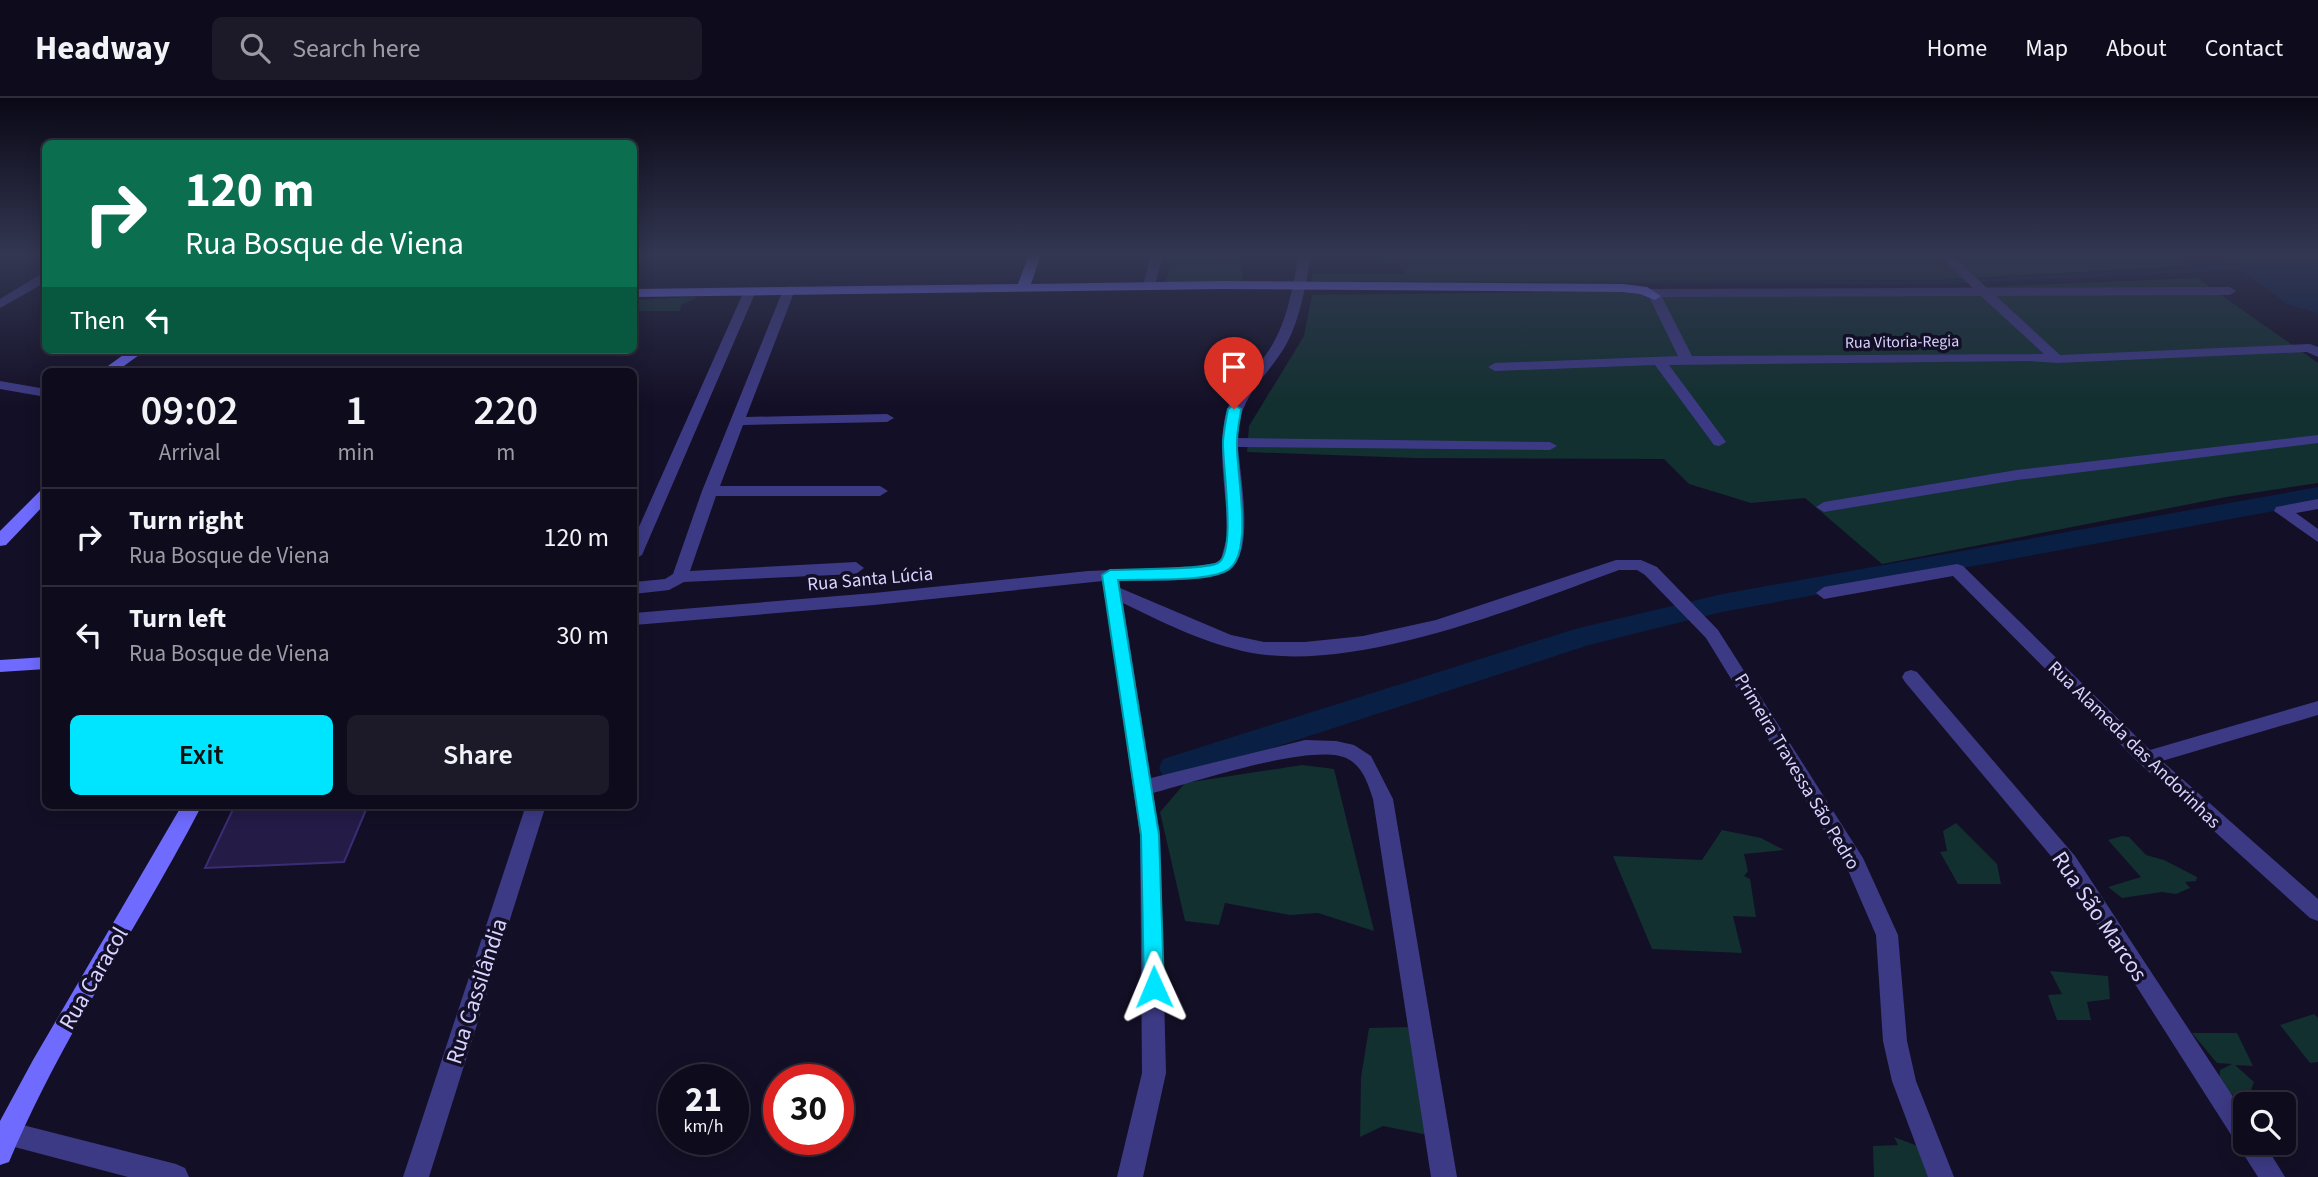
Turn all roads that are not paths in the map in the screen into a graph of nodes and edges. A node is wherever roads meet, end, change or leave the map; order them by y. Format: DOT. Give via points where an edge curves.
graph roads {
  1 [pos="744,304"];
  2 [pos="784,304"];
  3 [pos="1293,304"];
  4 [pos="1658,304"];
  5 [pos="1995,304"];
  6 [pos="2314,350"];
  7 [pos="133,354"];
  8 [pos="2057,359"];
  9 [pos="1687,360"];
  10 [pos="1658,361"];
  11 [pos="1495,367"];
  12 [pos="112,368"];
  13 [pos="0,385"];
  14 [pos="42,392"];
  15 [pos="887,418"];
  16 [pos="739,421"];
  17 [pos="2318,439"];
  18 [pos="1230,442"];
  19 [pos="1719,442"];
  20 [pos="1549,446"];
  21 [pos="710,491"];
  22 [pos="880,491"];
  23 [pos="42,497"];
  24 [pos="2318,504"];
  25 [pos="1824,507"];
  26 [pos="2318,537"];
  27 [pos="0,541"];
  28 [pos="637,548"];
  29 [pos="856,568"];
  30 [pos="680,577"];
  31 [pos="1111,583"];
  32 [pos="637,588"];
  33 [pos="1824,593"];
  34 [pos="637,619"];
  35 [pos="42,663"];
  36 [pos="0,666"];
  37 [pos="1911,677"];
  38 [pos="2318,708"];
  39 [pos="2146,758"];
  40 [pos="1144,788"];
  41 [pos="190,809"];
  42 [pos="535,809"];
  43 [pos="2318,912"];
  44 [pos="2233,1117"];
  45 [pos="3,1143"];
  46 [pos="2257,1155"];
  47 [pos="176,1177"];
  48 [pos="416,1177"];
  49 [pos="1130,1177"];
  50 [pos="1444,1177"];
  51 [pos="1941,1177"];
  52 [pos="2272,1177"];
  1 -- 28 [label="street"];
  2 -- 16 [label="street"];
  3 -- 18 [label="street" via="1277,349 1243,389 1234,409"];
  4 -- 9 [label="street"];
  5 -- 8 [label="street"];
  6 -- 8 [label="street, Rua Vitoria-Regia"];
  7 -- 12 [label="main road"];
  8 -- 9 [label="street, Rua Vitoria-Regia"];
  9 -- 10 [label="street, Rua Vitoria-Regia"];
  10 -- 11 [label="street, Rua Vitoria-Regia"];
  10 -- 19 [label="street"];
  13 -- 14 [label="street"];
  15 -- 16 [label="street"];
  16 -- 21 [label="street"];
  17 -- 25 [label="street" via="2017,475"];
  18 -- 20 [label="street"];
  18 -- 31 [label="street, Rua Santa Lúcia" via="1236,541 1230,560 1222,568"];
  21 -- 22 [label="street"];
  21 -- 30 [label="street"];
  23 -- 27 [label="main road"];
  24 -- 26 [label="street" via="2282,511"];
  29 -- 30 [label="street"];
  30 -- 32 [label="street" via="668,584"];
  31 -- 34 [label="street, Rua Santa Lúcia"];
  31 -- 40 [label="street"];
  31 -- 51 [label="street, Primeira Travessa São Pedro" via="1222,638 1247,646 1300,649 1424,631 1626,563 1651,571 1692,611 1728,657 1856,864 1887,935 1895,1041 1904,1081"];
  33 -- 39 [label="street, Rua Alameda das Andorinhas" via="1957,570"];
  35 -- 36 [label="main road"];
  37 -- 44 [label="street, Rua São Marcos" via="2068,862"];
  38 -- 39 [label="street"];
  39 -- 43 [label="street, Rua Alameda das Andorinhas"];
  40 -- 49 [label="street" via="1150,835 1154,1073"];
  40 -- 50 [label="street" via="1305,747 1353,751 1373,769 1384,799"];
  41 -- 45 [label="main road, Rua Caracol"];
  42 -- 48 [label="street, Rua Cassilândia"];
  45 -- 47 [label="street"];
  46 -- 52 [label="street"];
}
